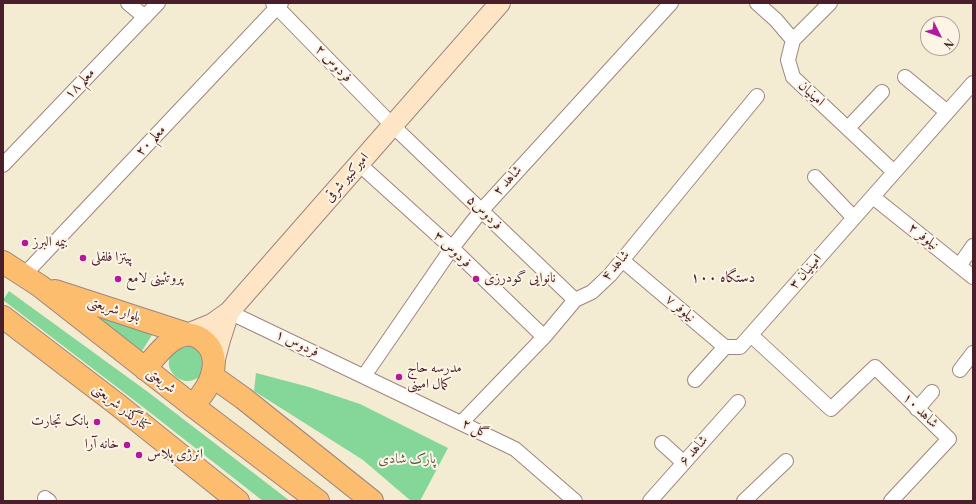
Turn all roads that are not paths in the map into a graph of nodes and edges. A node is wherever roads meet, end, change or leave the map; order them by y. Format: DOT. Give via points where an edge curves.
graph roads {
  1 [pos="128,3"];
  2 [pos="158,3"];
  3 [pos="500,3"];
  4 [pos="671,3"];
  5 [pos="757,3"];
  6 [pos="830,3"];
  7 [pos="277,4"];
  8 [pos="145,17"];
  9 [pos="793,40"];
  10 [pos="905,77"];
  11 [pos="973,83"];
  12 [pos="882,92"];
  13 [pos="757,96"];
  14 [pos="947,112"];
  15 [pos="393,126"];
  16 [pos="848,128"];
  17 [pos="359,164"];
  18 [pos="3,165"];
  19 [pos="894,172"];
  20 [pos="814,178"];
  21 [pos="873,197"];
  22 [pos="480,211"];
  23 [pos="854,218"];
  24 [pos="973,246"];
  25 [pos="452,248"];
  26 [pos="622,260"];
  27 [pos="3,262"];
  28 [pos="959,266"];
  29 [pos="973,277"];
  30 [pos="32,281"];
  31 [pos="575,300"];
  32 [pos="229,312"];
  33 [pos="3,317"];
  34 [pos="187,334"];
  35 [pos="751,335"];
  36 [pos="544,337"];
  37 [pos="725,347"];
  38 [pos="973,353"];
  39 [pos="145,369"];
  40 [pos="213,370"];
  41 [pos="960,370"];
  42 [pos="364,376"];
  43 [pos="695,380"];
  44 [pos="932,392"];
  45 [pos="738,402"];
  46 [pos="193,406"];
  47 [pos="917,409"];
  48 [pos="462,422"];
  49 [pos="662,443"];
  50 [pos="786,461"];
  51 [pos="684,463"];
  52 [pos="238,501"];
  53 [pos="318,501"];
  54 [pos="372,501"];
  55 [pos="575,501"];
  56 [pos="650,501"];
  57 [pos="744,501"];
  58 [pos="892,501"];
  1 -- 8 [label="street"];
  2 -- 8 [label="street, معلم ۱۸"];
  3 -- 15 [label="main road, امیرکبیر شرقی"];
  4 -- 22 [label="street, شاهد ۲"];
  5 -- 9 [label="street"];
  6 -- 9 [label="street"];
  7 -- 15 [label="street, فردوس ۲"];
  7 -- 30 [label="street, معلم ۲۰"];
  8 -- 18 [label="street, معلم ۱۸"];
  9 -- 16 [label="street, امینیان" via="788,60 794,77"];
  10 -- 14 [label="street"];
  11 -- 14 [label="street, امینیان ۳"];
  12 -- 16 [label="street"];
  13 -- 26 [label="street, شاهد ۴"];
  14 -- 19 [label="street, امینیان ۳"];
  15 -- 17 [label="main road, امیرکبیر شرقی"];
  15 -- 22 [label="street, فردوس۵"];
  16 -- 19 [label="street, امینیان"];
  17 -- 25 [label="street, فردوس ۳"];
  17 -- 32 [label="main road, امیرکبیر شرقی"];
  19 -- 21 [label="street, امینیان ۳"];
  20 -- 23 [label="street"];
  21 -- 23 [label="street, امینیان ۳"];
  21 -- 28 [label="street, نیلوفر ۲"];
  22 -- 25 [label="street, شاهد ۲"];
  22 -- 31 [label="street, فردوس۵"];
  23 -- 35 [label="street, امینیان ۳"];
  24 -- 28 [label="street"];
  25 -- 36 [label="street, فردوس ۳"];
  25 -- 42 [label="street, شاهد ۲"];
  26 -- 31 [label="street, شاهد ۴" via="592,292"];
  26 -- 37 [label="street, نیلوفر ۷"];
  27 -- 30 [label="main road, شریعتی"];
  28 -- 29 [label="street, نیلوفر ۲"];
  30 -- 34 [label="main road, بلوار شریعتی"];
  30 -- 39 [label="main road, شریعتی"];
  31 -- 36 [label="street, شاهد ۴"];
  32 -- 34 [label="main road" via="212,324"];
  32 -- 40 [label="main road, امیرکبیر شرقی"];
  32 -- 42 [label="street, فردوس ۱"];
  33 -- 52 [label="main road, کنارگذر شریعتی"];
  34 -- 39 [label="main road" via="163,347"];
  34 -- 40 [label="main road, بلوار شریعتی" via="200,338 209,346"];
  35 -- 37 [label="street, امینیان ۳" via="740,347"];
  35 -- 47 [label="street, شاهد ۱۰" via="831,409 876,367"];
  36 -- 48 [label="street, شاهد ۴"];
  37 -- 43 [label="street"];
  38 -- 41 [label="street"];
  39 -- 46 [label="main road, شریعتی"];
  40 -- 46 [label="main road" via="204,391"];
  40 -- 54 [label="main road" via="243,398"];
  42 -- 48 [label="street, گل ۲"];
  44 -- 47 [label="street"];
  45 -- 51 [label="street, شاهد ۶"];
  46 -- 53 [label="main road, شریعتی"];
  47 -- 58 [label="street, شاهد ۱۰" via="949,439"];
  48 -- 55 [label="street, گل ۲" via="516,449"];
  49 -- 51 [label="street"];
  50 -- 57 [label="street"];
  51 -- 56 [label="street, شاهد ۶"];
}
